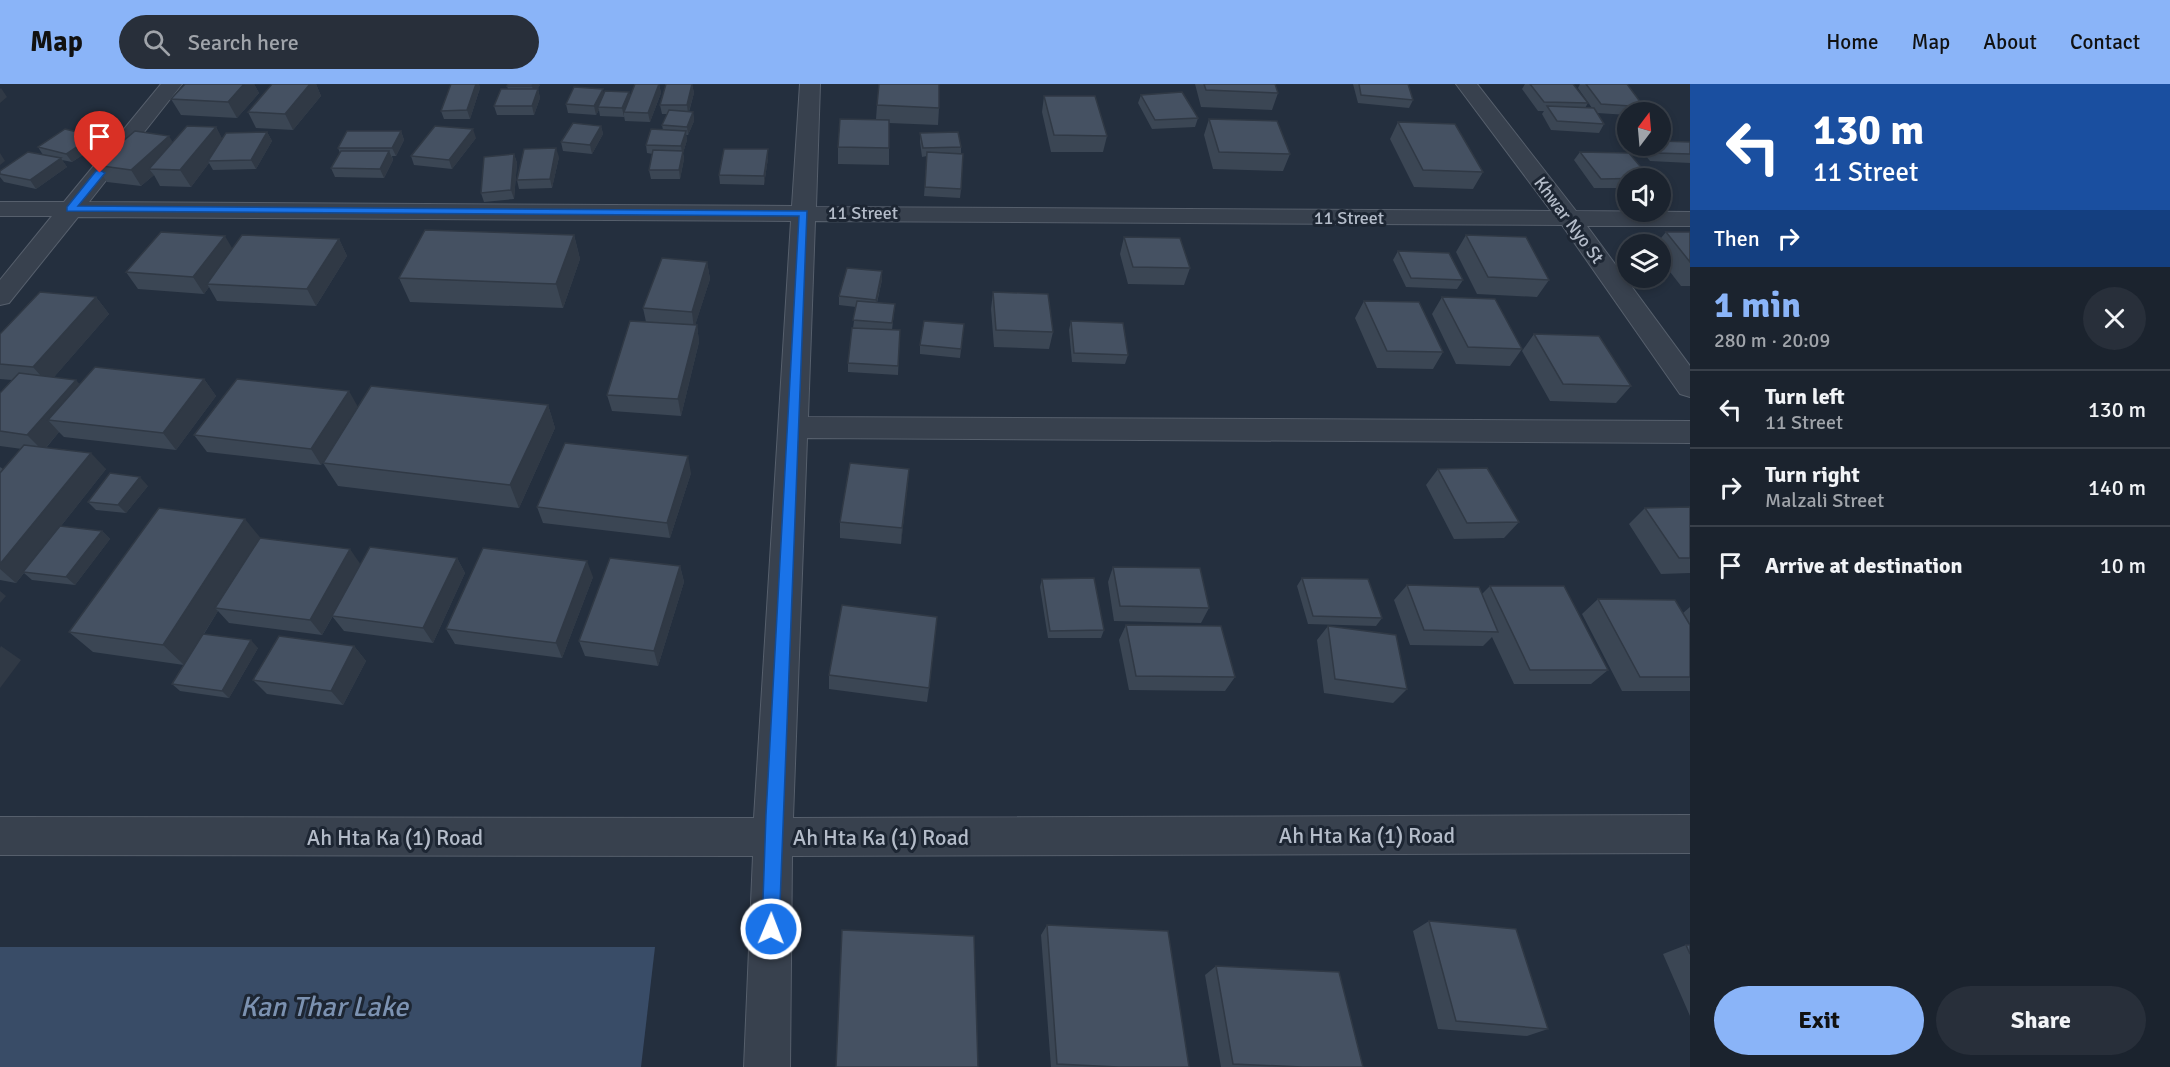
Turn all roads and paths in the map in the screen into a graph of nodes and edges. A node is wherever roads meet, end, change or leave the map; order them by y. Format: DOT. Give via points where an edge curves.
graph roads {
  1 [pos="172,84"];
  2 [pos="810,84"];
  3 [pos="1466,84"];
  4 [pos="0,209"];
  5 [pos="71,209"];
  6 [pos="804,213"];
  7 [pos="1570,219"];
  8 [pos="1690,219"];
  9 [pos="0,297"];
  10 [pos="1690,387"];
  11 [pos="793,428"];
  12 [pos="1690,432"];
  13 [pos="1690,834"];
  14 [pos="0,836"];
  15 [pos="773,837"];
  16 [pos="767,1067"];
  1 -- 5 [label="street"];
  2 -- 6 [label="street"];
  3 -- 7 [label="street, Khwar Nyo St"];
  4 -- 5 [label="street, 11 Street"];
  5 -- 6 [label="street, 11 Street"];
  5 -- 9 [label="street"];
  6 -- 7 [label="street, 11 Street"];
  6 -- 11 [label="street"];
  7 -- 8 [label="street, 11 Street"];
  7 -- 10 [label="street, Khwar Nyo St"];
  11 -- 12 [label="street"];
  11 -- 15 [label="street"];
  13 -- 15 [label="street, Ah Hta Ka (1) Road"];
  14 -- 15 [label="street, Ah Hta Ka (1) Road"];
  15 -- 16 [label="street"];
}
